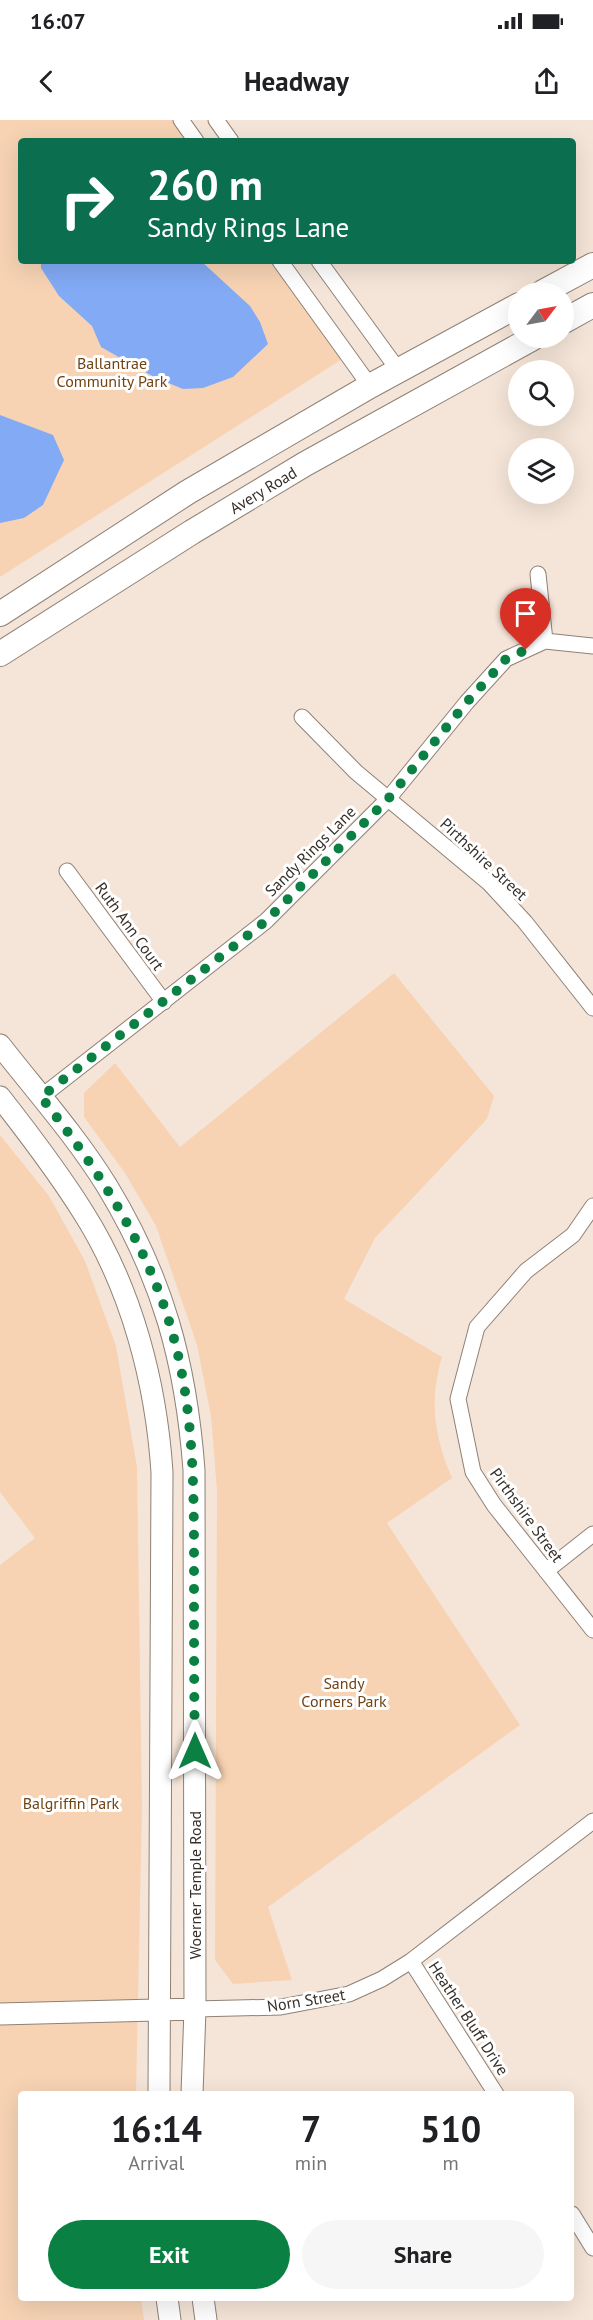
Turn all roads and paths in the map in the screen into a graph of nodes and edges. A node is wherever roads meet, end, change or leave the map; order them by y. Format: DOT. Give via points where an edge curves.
graph roads {
  1 [pos="181,120"];
  2 [pos="216,120"];
  3 [pos="194,138"];
  4 [pos="229,138"];
  5 [pos="282,264"];
  6 [pos="321,264"];
  7 [pos="593,265"];
  8 [pos="562,282"];
  9 [pos="593,305"];
  10 [pos="508,311"];
  11 [pos="574,315"];
  12 [pos="515,348"];
  13 [pos="399,371"];
  14 [pos="370,386"];
  15 [pos="538,574"];
  16 [pos="0,614"];
  17 [pos="545,641"];
  18 [pos="593,646"];
  19 [pos="0,654"];
  20 [pos="302,717"];
  21 [pos="388,799"];
  22 [pos="67,871"];
  23 [pos="164,1002"];
  24 [pos="593,1008"];
  25 [pos="0,1045"];
  26 [pos="0,1097"];
  27 [pos="41,1097"];
  28 [pos="593,1206"];
  29 [pos="593,1534"];
  30 [pos="546,1570"];
  31 [pos="593,1630"];
  32 [pos="593,1821"];
  33 [pos="411,1960"];
  34 [pos="195,2010"];
  35 [pos="160,2011"];
  36 [pos="0,2014"];
  37 [pos="159,2091"];
  38 [pos="192,2091"];
  39 [pos="494,2091"];
  40 [pos="574,2217"];
  41 [pos="593,2248"];
  42 [pos="167,2301"];
  43 [pos="203,2301"];
  44 [pos="170,2320"];
  45 [pos="206,2320"];
  1 -- 3 [label="street"];
  2 -- 4 [label="street"];
  5 -- 14 [label="street"];
  6 -- 13 [label="street"];
  7 -- 8 [label="main road"];
  9 -- 11 [label="main road"];
  10 -- 13 [label="main road"];
  12 -- 19 [label="main road, Avery Road" via="305,464"];
  13 -- 14 [label="main road"];
  14 -- 16 [label="main road" via="188,492"];
  15 -- 17 [label="street"];
  17 -- 18 [label="street"];
  17 -- 21 [label="street, Sandy Rings Lane" via="506,659"];
  20 -- 21 [label="street, Pirthshire Street"];
  21 -- 23 [label="street, Sandy Rings Lane" via="266,921"];
  21 -- 24 [label="street, Pirthshire Street" via="489,883"];
  22 -- 23 [label="street, Ruth Ann Court"];
  23 -- 27 [label="street, Sandy Rings Lane"];
  25 -- 27 [label="main road, Woerner Temple Road"];
  26 -- 35 [label="main road, Woerner Temple Road" via="85,1214 108,1257 129,1307 152,1390 162,1472"];
  27 -- 34 [label="main road, Woerner Temple Road" via="106,1186 137,1241 175,1341 190,1418 194,1470"];
  28 -- 30 [label="street, Pirthshire Street" via="573,1235 526,1271 477,1327 458,1399 473,1472"];
  29 -- 30 [label="street"];
  30 -- 31 [label="street, Pirthshire Street"];
  32 -- 33 [label="street, Norn Street"];
  33 -- 34 [label="street, Norn Street" via="350,1994 281,2007"];
  33 -- 39 [label="street, Heather Bluff Drive"];
  34 -- 35 [label="main road, Norn Street"];
  34 -- 38 [label="main road, Woerner Temple Road"];
  35 -- 36 [label="main road, Norn Street"];
  35 -- 37 [label="main road, Woerner Temple Road"];
  40 -- 41 [label="street"];
  42 -- 44 [label="main road"];
  43 -- 45 [label="main road"];
}
